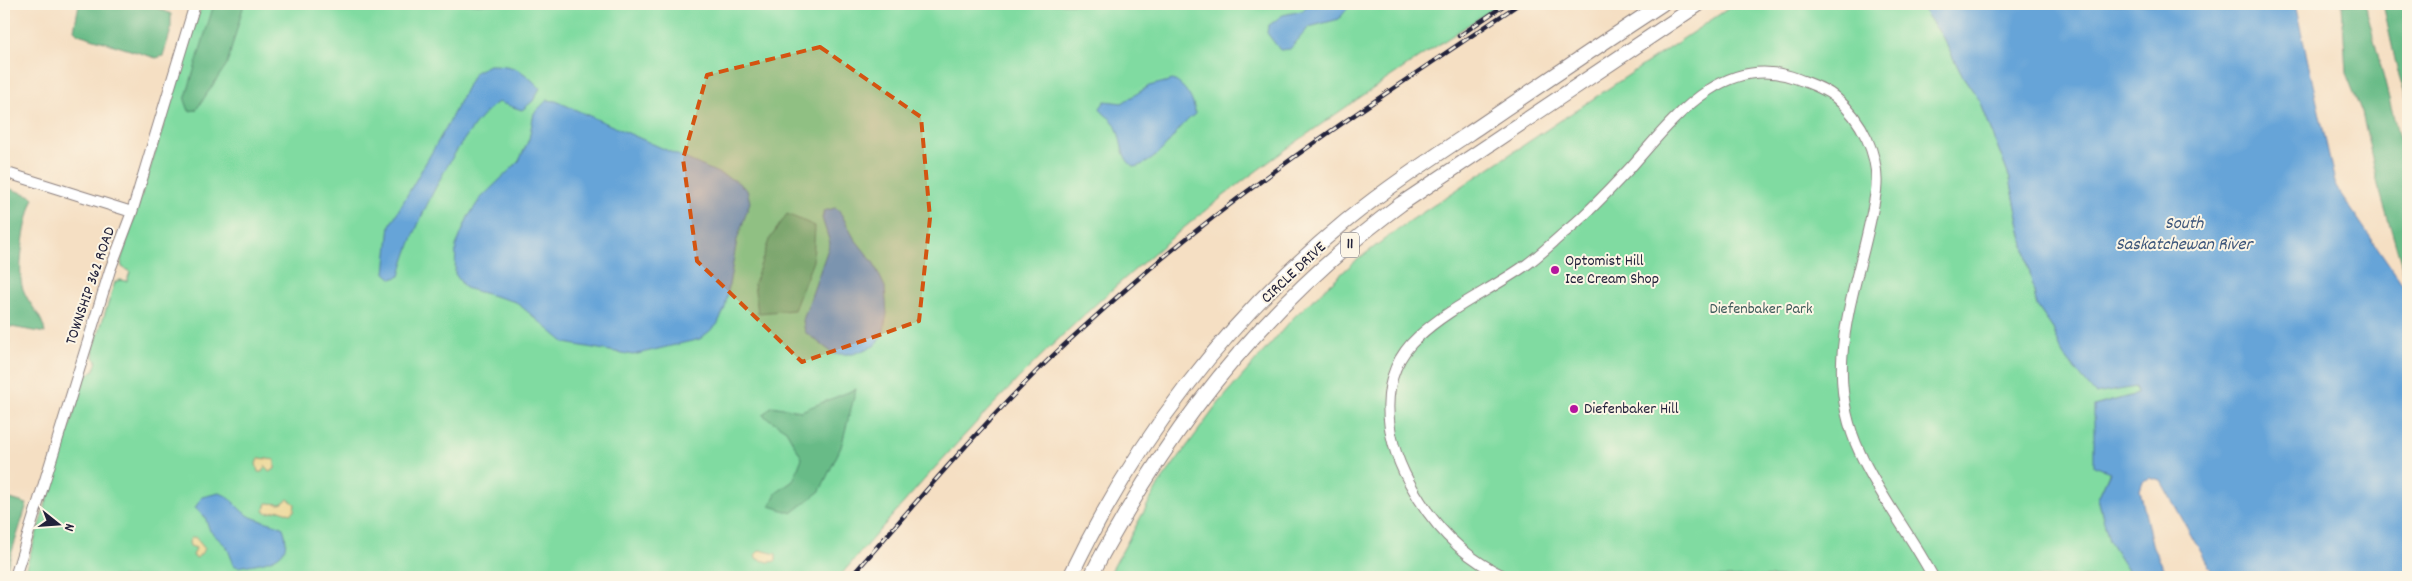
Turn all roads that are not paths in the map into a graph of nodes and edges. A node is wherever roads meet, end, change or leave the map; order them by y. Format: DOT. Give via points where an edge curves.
graph roads {
  1 [pos="195,4"];
  2 [pos="1662,4"];
  3 [pos="1699,4"];
  4 [pos="4,172"];
  5 [pos="132,212"];
  6 [pos="1114,533"];
  7 [pos="15,577"];
  8 [pos="1070,577"];
  9 [pos="1091,577"];
  10 [pos="1099,577"];
  11 [pos="1506,577"];
  12 [pos="1933,577"];
  1 -- 5 [label="street, TOWNSHIP 362 ROAD"];
  2 -- 8 [label="highway, CIRCLE DRIVE / 11" via="1396,183 1346,221 1280,281 1204,363 1172,404 1118,488"];
  3 -- 6 [label="highway, CIRCLE DRIVE / 11" via="1402,204 1310,278 1258,332 1176,435"];
  4 -- 5 [label="street"];
  5 -- 7 [label="street, TOWNSHIP 362 ROAD" via="99,305"];
  6 -- 9 [label="highway, CIRCLE DRIVE / 11"];
  6 -- 10 [label="highway" via="1111,551"];
  11 -- 12 [label="street" via="1482,566 1449,538 1431,518 1403,471 1394,447 1387,400 1401,357 1418,337 1526,265 1579,221 1684,108 1723,81 1770,72 1786,74 1818,86 1834,96 1856,119 1871,150 1876,191 1846,316 1842,393 1847,420 1860,454"];
}
